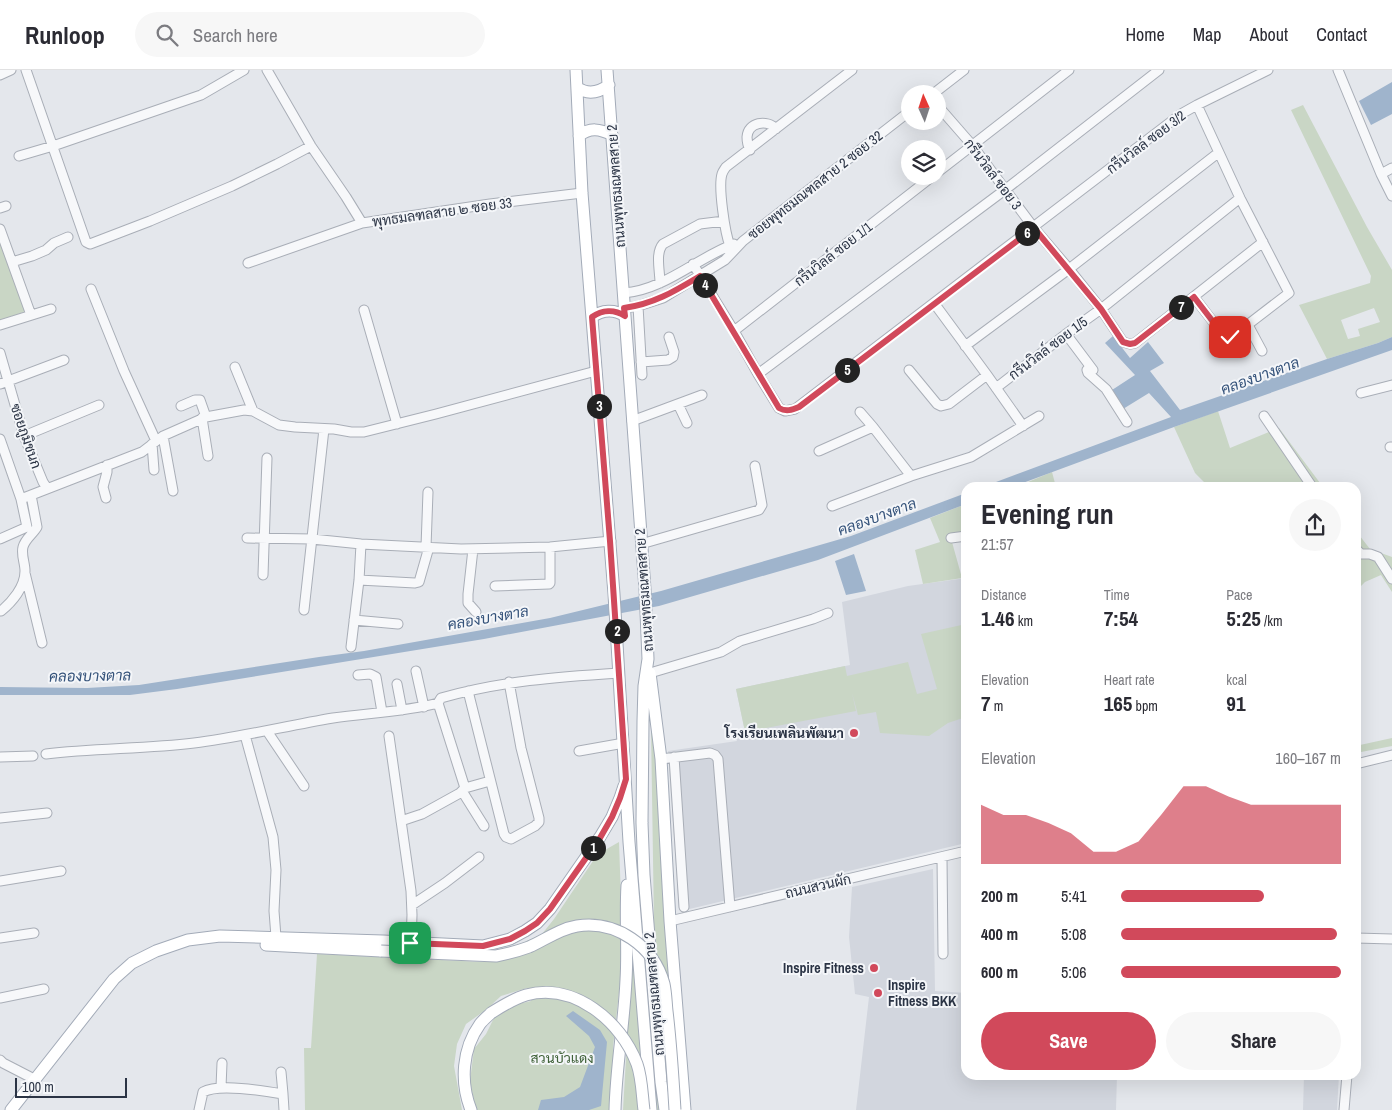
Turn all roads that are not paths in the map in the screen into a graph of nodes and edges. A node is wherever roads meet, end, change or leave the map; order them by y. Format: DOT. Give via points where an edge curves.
graph roads {
  1 [pos="10,70"];
  2 [pos="26,70"];
  3 [pos="244,70"];
  4 [pos="267,70"];
  5 [pos="576,70"];
  6 [pos="607,70"];
  7 [pos="852,70"];
  8 [pos="964,70"];
  9 [pos="1069,70"];
  10 [pos="1159,70"];
  11 [pos="1268,70"];
  12 [pos="1338,70"];
  13 [pos="0,75"];
  14 [pos="609,85"];
  15 [pos="944,85"];
  16 [pos="577,87"];
  17 [pos="1197,105"];
  18 [pos="946,115"];
  19 [pos="901,118"];
  20 [pos="776,129"];
  21 [pos="612,135"];
  22 [pos="579,136"];
  23 [pos="972,145"];
  24 [pos="53,146"];
  25 [pos="311,146"];
  26 [pos="750,150"];
  27 [pos="1218,153"];
  28 [pos="19,156"];
  29 [pos="946,166"];
  30 [pos="1392,168"];
  31 [pos="1381,174"];
  32 [pos="921,185"];
  33 [pos="1006,189"];
  34 [pos="582,193"];
  35 [pos="1392,196"];
  36 [pos="1240,198"];
  37 [pos="724,221"];
  38 [pos="362,223"];
  39 [pos="1034,228"];
  40 [pos="0,229"];
  41 [pos="68,237"];
  42 [pos="743,241"];
  43 [pos="1263,242"];
  44 [pos="730,246"];
  45 [pos="12,262"];
  46 [pos="248,263"];
  47 [pos="693,264"];
  48 [pos="1069,269"];
  49 [pos="700,276"];
  50 [pos="660,283"];
  51 [pos="91,289"];
  52 [pos="624,293"];
  53 [pos="1194,297"];
  54 [pos="934,303"];
  55 [pos="638,306"];
  56 [pos="51,309"];
  57 [pos="1101,309"];
  58 [pos="364,310"];
  59 [pos="625,312"];
  60 [pos="31,315"];
  61 [pos="592,317"];
  62 [pos="0,325"];
  63 [pos="1248,325"];
  64 [pos="734,331"];
  65 [pos="1066,334"];
  66 [pos="669,337"];
  67 [pos="965,346"];
  68 [pos="1262,351"];
  69 [pos="0,353"];
  70 [pos="64,360"];
  71 [pos="641,362"];
  72 [pos="235,367"];
  73 [pos="1090,367"];
  74 [pos="596,370"];
  75 [pos="909,370"];
  76 [pos="758,374"];
  77 [pos="642,375"];
  78 [pos="987,376"];
  79 [pos="1101,376"];
  80 [pos="4,382"];
  81 [pos="1392,385"];
  82 [pos="996,388"];
  83 [pos="1361,393"];
  84 [pos="702,395"];
  85 [pos="678,404"];
  86 [pos="99,405"];
  87 [pos="181,406"];
  88 [pos="254,411"];
  89 [pos="860,412"];
  90 [pos="1039,416"];
  91 [pos="1264,416"];
  92 [pos="204,418"];
  93 [pos="632,421"];
  94 [pos="1127,422"];
  95 [pos="687,423"];
  96 [pos="397,424"];
  97 [pos="1023,426"];
  98 [pos="873,427"];
  99 [pos="324,429"];
  100 [pos="24,436"];
  101 [pos="0,439"];
  102 [pos="157,441"];
  103 [pos="819,451"];
  104 [pos="208,456"];
  105 [pos="267,458"];
  106 [pos="107,465"];
  107 [pos="755,466"];
  108 [pos="154,470"];
  109 [pos="911,476"];
  110 [pos="1308,482"];
  111 [pos="47,488"];
  112 [pos="173,491"];
  113 [pos="428,492"];
  114 [pos="31,495"];
  115 [pos="106,498"];
  116 [pos="20,499"];
  117 [pos="832,506"];
  118 [pos="961,537"];
  119 [pos="247,538"];
  120 [pos="265,538"];
  121 [pos="952,538"];
  122 [pos="0,539"];
  123 [pos="312,539"];
  124 [pos="610,541"];
  125 [pos="361,544"];
  126 [pos="641,544"];
  127 [pos="428,547"];
  128 [pos="550,547"];
  129 [pos="473,549"];
  130 [pos="1361,553"];
  131 [pos="25,572"];
  132 [pos="263,575"];
  133 [pos="1392,579"];
  134 [pos="359,580"];
  135 [pos="495,586"];
  136 [pos="304,610"];
  137 [pos="1,611"];
  138 [pos="476,612"];
  139 [pos="828,612"];
  140 [pos="354,620"];
  141 [pos="398,624"];
  142 [pos="42,643"];
  143 [pos="351,647"];
  144 [pos="648,659"];
  145 [pos="416,671"];
  146 [pos="619,673"];
  147 [pos="650,673"];
  148 [pos="358,675"];
  149 [pos="509,682"];
  150 [pos="397,684"];
  151 [pos="468,691"];
  152 [pos="438,703"];
  153 [pos="424,707"];
  154 [pos="402,710"];
  155 [pos="382,712"];
  156 [pos="267,731"];
  157 [pos="245,735"];
  158 [pos="389,736"];
  159 [pos="624,742"];
  160 [pos="579,751"];
  161 [pos="46,754"];
  162 [pos="1392,755"];
  163 [pos="33,756"];
  164 [pos="0,757"];
  165 [pos="674,757"];
  166 [pos="661,758"];
  167 [pos="1361,763"];
  168 [pos="626,779"];
  169 [pos="490,781"];
  170 [pos="304,786"];
  171 [pos="464,790"];
  172 [pos="47,813"];
  173 [pos="0,818"];
  174 [pos="401,821"];
  175 [pos="484,826"];
  176 [pos="629,842"];
  177 [pos="961,852"];
  178 [pos="479,857"];
  179 [pos="942,857"];
  180 [pos="61,871"];
  181 [pos="0,881"];
  182 [pos="412,904"];
  183 [pos="730,907"];
  184 [pos="684,908"];
  185 [pos="670,921"];
  186 [pos="34,933"];
  187 [pos="220,936"];
  188 [pos="276,937"];
  189 [pos="0,938"];
  190 [pos="1361,938"];
  191 [pos="1392,939"];
  192 [pos="410,943"];
  193 [pos="943,954"];
  194 [pos="44,989"];
  195 [pos="0,998"];
  196 [pos="0,1060"];
  197 [pos="222,1063"];
  198 [pos="281,1072"];
  199 [pos="36,1080"];
  200 [pos="1347,1080"];
  201 [pos="221,1087"];
  202 [pos="283,1094"];
  203 [pos="11,1110"];
  204 [pos="199,1110"];
  205 [pos="284,1110"];
  206 [pos="471,1110"];
  207 [pos="615,1110"];
  208 [pos="644,1110"];
  209 [pos="651,1110"];
  210 [pos="665,1110"];
  211 [pos="675,1110"];
  212 [pos="685,1110"];
  213 [pos="1344,1110"];
  1 -- 13 [label="street"];
  2 -- 24 [label="street"];
  3 -- 24 [label="street" via="201,95"];
  4 -- 25 [label="street, พุทธมลฑลสาย ๒ ซอย 33"];
  5 -- 16 [label="main road, ถนนพุทธมณฑลสาย 2"];
  6 -- 14 [label="main road, ถนนพุทธมณฑลสาย 2"];
  7 -- 20 [label="street"];
  8 -- 15 [label="street"];
  9 -- 23 [label="street"];
  10 -- 33 [label="street"];
  11 -- 17 [label="street, กรีนวิลล์ ซอย 3/2"];
  12 -- 31 [label="street"];
  14 -- 16 [label="main road" via="592,93"];
  14 -- 21 [label="main road, ถนนพุทธมณฑลสาย 2"];
  16 -- 22 [label="main road, ถนนพุทธมณฑลสาย 2"];
  17 -- 27 [label="street"];
  17 -- 39 [label="street, กรีนวิลล์ ซอย 3/2"];
  18 -- 23 [label="street, กรีนวิลล์ ซอย 3"];
  19 -- 42 [label="street, ซอยพุทธมณฑลสาย 2 ซอย 32"];
  20 -- 26 [label="street"];
  20 -- 26 [label="street" via="766,122 751,128 747,136"];
  21 -- 22 [label="main road" via="594,129"];
  21 -- 52 [label="main road, ถนนพุทธมณฑลสาย 2"];
  22 -- 34 [label="main road, ถนนพุทธมณฑลสาย 2"];
  23 -- 29 [label="street"];
  23 -- 33 [label="street, กรีนวิลล์ ซอย 3"];
  24 -- 25 [label="street" via="86,242 90,244 232,186"];
  24 -- 28 [label="street"];
  25 -- 38 [label="street, พุทธมลฑลสาย ๒ ซอย 33"];
  26 -- 37 [label="street" via="723,172"];
  27 -- 36 [label="street"];
  27 -- 48 [label="street"];
  30 -- 31 [label="street"];
  31 -- 35 [label="street"];
  32 -- 64 [label="street, กรีนวิลล์ ซอย 1/1"];
  33 -- 39 [label="street, กรีนวิลล์ ซอย 3"];
  33 -- 76 [label="street"];
  34 -- 38 [label="street, พุทธมลฑลสาย ๒ ซอย 33"];
  34 -- 61 [label="main road, ถนนพุทธมณฑลสาย 2"];
  36 -- 43 [label="street"];
  36 -- 57 [label="street, กรีนวิลล์ ซอย 1/5"];
  37 -- 44 [label="street"];
  37 -- 50 [label="street" via="700,224 663,244 658,255"];
  38 -- 46 [label="street"];
  39 -- 48 [label="street, กรีนวิลล์ ซอย 3"];
  39 -- 54 [label="street, กรีนวิลล์ ซอย 3/2"];
  40 -- 45 [label="street"];
  41 -- 45 [label="street" via="46,250"];
  42 -- 44 [label="street, ซอยพุทธมณฑลสาย 2 ซอย 32"];
  42 -- 49 [label="street, ซอยพุทธมณฑลสาย 2 ซอย 32" via="725,260"];
  43 -- 53 [label="street, กรีนวิลล์ ซอย 3"];
  43 -- 63 [label="street" via="1289,293"];
  44 -- 47 [label="street, ซอยพุทธมณฑลสาย 2 ซอย 32"];
  45 -- 60 [label="street"];
  47 -- 49 [label="street"];
  47 -- 50 [label="street, ซอยพุทธมณฑลสาย 2 ซอย 32"];
  48 -- 57 [label="street, กรีนวิลล์ ซอย 3"];
  48 -- 67 [label="street"];
  49 -- 55 [label="street, ซอยพุทธมณฑลสาย 2 ซอย 32" via="663,298"];
  49 -- 64 [label="street"];
  50 -- 52 [label="street, ซอยพุทธมณฑลสาย 2 ซอย 32"];
  51 -- 102 [label="street"];
  52 -- 59 [label="main road, ถนนพุทธมณฑลสาย 2"];
  53 -- 57 [label="street, กรีนวิลล์ ซอย 3" via="1130,344 1123,342"];
  53 -- 63 [label="street" via="1226,337"];
  54 -- 67 [label="street"];
  54 -- 76 [label="street, กรีนวิลล์ ซอย 3/2" via="795,409 785,411 779,408"];
  55 -- 59 [label="street, ซอยพุทธมณฑลสาย 2 ซอย 32"];
  55 -- 71 [label="street"];
  56 -- 60 [label="street"];
  57 -- 65 [label="street, กรีนวิลล์ ซอย 1/5"];
  58 -- 96 [label="street"];
  59 -- 61 [label="main road" via="598,313"];
  59 -- 93 [label="main road, ถนนพุทธมณฑลสาย 2"];
  60 -- 62 [label="street"];
  61 -- 74 [label="main road, ถนนพุทธมณฑลสาย 2"];
  63 -- 68 [label="street"];
  64 -- 76 [label="street"];
  65 -- 73 [label="street"];
  65 -- 82 [label="street, กรีนวิลล์ ซอย 1/5"];
  66 -- 71 [label="street" via="673,357"];
  67 -- 78 [label="street"];
  69 -- 80 [label="street, ซอยภูมิชนก"];
  70 -- 80 [label="street"];
  71 -- 77 [label="street"];
  72 -- 88 [label="street"];
  73 -- 79 [label="street"];
  73 -- 94 [label="street" via="1088,373 1106,389"];
  74 -- 96 [label="street"];
  74 -- 124 [label="main road, ถนนพุทธมณฑลสาย 2"];
  75 -- 78 [label="street" via="940,406 949,404"];
  78 -- 82 [label="street"];
  80 -- 100 [label="street, ซอยภูมิชนก"];
  81 -- 83 [label="street"];
  82 -- 97 [label="street"];
  84 -- 85 [label="street"];
  85 -- 93 [label="street"];
  85 -- 95 [label="street"];
  86 -- 100 [label="street"];
  87 -- 92 [label="street" via="200,400"];
  88 -- 92 [label="street" via="238,410"];
  88 -- 99 [label="street" via="279,425"];
  89 -- 98 [label="street"];
  90 -- 97 [label="street"];
  91 -- 110 [label="street"];
  92 -- 102 [label="street"];
  92 -- 104 [label="street"];
  93 -- 126 [label="main road, ถนนพุทธมณฑลสาย 2"];
  96 -- 99 [label="street" via="364,432"];
  97 -- 109 [label="street" via="971,457"];
  98 -- 103 [label="street"];
  98 -- 109 [label="street"];
  99 -- 123 [label="street"];
  100 -- 111 [label="street, ซอยภูมิชนก"];
  101 -- 116 [label="street"];
  102 -- 106 [label="street" via="142,452"];
  102 -- 108 [label="street"];
  102 -- 112 [label="street"];
  105 -- 120 [label="street"];
  106 -- 111 [label="street"];
  106 -- 115 [label="street" via="103,487"];
  107 -- 126 [label="street" via="762,505 759,510"];
  109 -- 117 [label="street"];
  111 -- 114 [label="street"];
  113 -- 127 [label="street"];
  114 -- 116 [label="street"];
  114 -- 131 [label="street" via="37,527 23,548"];
  116 -- 122 [label="street" via="27,527"];
  118 -- 121 [label="street"];
  119 -- 120 [label="street"];
  120 -- 123 [label="street"];
  120 -- 132 [label="street"];
  123 -- 125 [label="street"];
  123 -- 136 [label="street"];
  124 -- 128 [label="street"];
  124 -- 146 [label="main road, ถนนพุทธมณฑลสาย 2"];
  125 -- 127 [label="street"];
  125 -- 134 [label="street"];
  126 -- 144 [label="main road, ถนนพุทธมณฑลสาย 2"];
  127 -- 129 [label="street"];
  127 -- 134 [label="street" via="419,582"];
  128 -- 129 [label="street"];
  128 -- 135 [label="street" via="549,584"];
  129 -- 138 [label="street" via="468,603"];
  130 -- 133 [label="street" via="1378,557"];
  131 -- 137 [label="street" via="12,602"];
  131 -- 142 [label="street"];
  134 -- 140 [label="street"];
  139 -- 147 [label="street" via="740,641 721,652"];
  140 -- 141 [label="street"];
  140 -- 143 [label="street"];
  144 -- 147 [label="main road"];
  144 -- 210 [label="main road, ถนนพุทธมณฑลสาย 2" via="642,721 642,823"];
  145 -- 153 [label="street"];
  146 -- 149 [label="street"];
  146 -- 159 [label="main road, ถนนพุทธมณฑลสาย 2"];
  147 -- 166 [label="main road"];
  148 -- 155 [label="street" via="376,677"];
  149 -- 151 [label="street"];
  149 -- 169 [label="street" via="539,822 510,839 506,837"];
  150 -- 154 [label="street"];
  151 -- 152 [label="street" via="441,698"];
  151 -- 169 [label="street"];
  152 -- 153 [label="street"];
  152 -- 171 [label="street"];
  153 -- 154 [label="street"];
  154 -- 155 [label="street"];
  155 -- 156 [label="street"];
  156 -- 157 [label="street"];
  156 -- 170 [label="street"];
  157 -- 161 [label="street" via="168,746"];
  157 -- 188 [label="street" via="272,838 276,870"];
  158 -- 174 [label="street"];
  159 -- 160 [label="street"];
  159 -- 168 [label="main road, ถนนพุทธมณฑลสาย 2"];
  162 -- 167 [label="street"];
  163 -- 164 [label="street"];
  165 -- 166 [label="street"];
  165 -- 183 [label="street" via="710,753 718,759"];
  165 -- 184 [label="street"];
  166 -- 185 [label="main road"];
  168 -- 176 [label="main road, ถนนพุทธมณฑลสาย 2"];
  168 -- 192 [label="main road" via="612,817 600,838 537,923 510,939 483,946"];
  169 -- 171 [label="street"];
  171 -- 174 [label="street" via="422,814"];
  171 -- 175 [label="street"];
  172 -- 173 [label="street"];
  174 -- 182 [label="street"];
  176 -- 207 [label="main road" via="627,978"];
  176 -- 209 [label="main road, ถนนพุทธมณฑลสาย 2"];
  177 -- 179 [label="street, ถนนสวนผัก"];
  178 -- 182 [label="street"];
  179 -- 183 [label="street, ถนนสวนผัก"];
  179 -- 193 [label="street"];
  180 -- 181 [label="street"];
  182 -- 192 [label="street"];
  183 -- 185 [label="street, ถนนสวนผัก"];
  185 -- 212 [label="main road"];
  186 -- 189 [label="street"];
  187 -- 188 [label="main road"];
  187 -- 199 [label="main road" via="172,944 128,966 105,988"];
  187 -- 211 [label="main road, bridge" via="254,944 496,956 517,951 575,926 590,924 619,930 651,956 664,984"];
  188 -- 192 [label="main road"];
  190 -- 191 [label="street"];
  194 -- 195 [label="street"];
  196 -- 199 [label="street" via="2,1064"];
  197 -- 201 [label="street"];
  198 -- 202 [label="street"];
  199 -- 203 [label="main road"];
  200 -- 213 [label="street"];
  201 -- 202 [label="street"];
  201 -- 204 [label="street" via="203,1092"];
  202 -- 205 [label="street"];
  206 -- 208 [label="main road, bridge" via="463,1070 471,1040 480,1024 507,1003 540,993 572,996 590,1006 619,1032 637,1065"];
}
